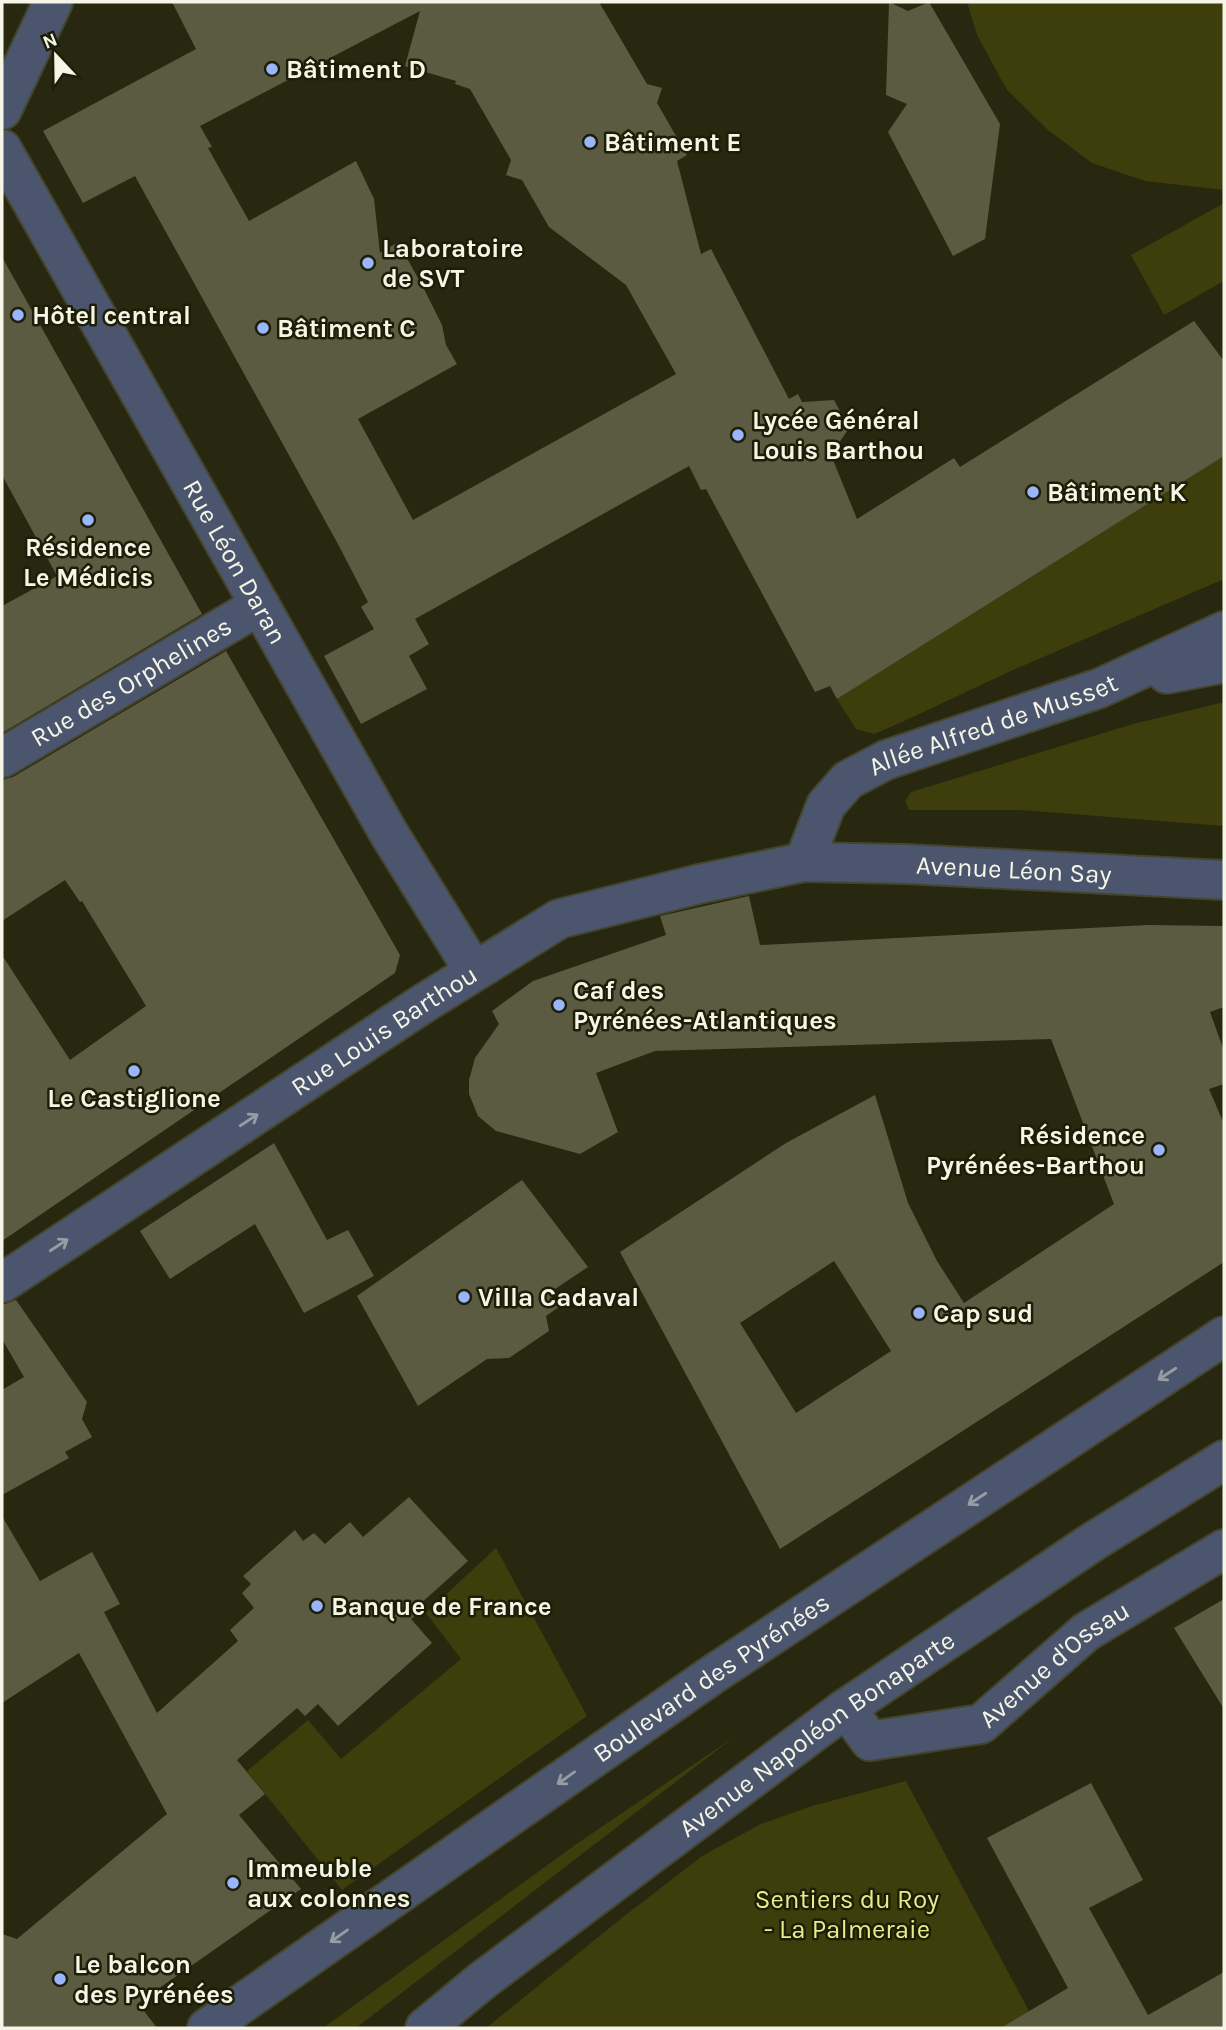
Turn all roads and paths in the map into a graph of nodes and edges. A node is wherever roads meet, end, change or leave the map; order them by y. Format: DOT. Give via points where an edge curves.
graph roads {
  1 [pos="52,2"];
  2 [pos="2,110"];
  3 [pos="2,149"];
  4 [pos="260,604"];
  5 [pos="1224,631"];
  6 [pos="1224,663"];
  7 [pos="1100,688"];
  8 [pos="2,758"];
  9 [pos="804,862"];
  10 [pos="1224,880"];
  11 [pos="474,971"];
  12 [pos="2,1283"];
  13 [pos="1224,1336"];
  14 [pos="1224,1460"];
  15 [pos="1224,1549"];
  16 [pos="846,1708"];
  17 [pos="206,2028"];
  18 [pos="425,2028"];
  1 -- 2 [label="street"];
  3 -- 4 [label="street, Rue Léon Daran"];
  4 -- 8 [label="street, Rue des Orphelines"];
  4 -- 11 [label="street, Rue Léon Daran" via="388,832"];
  5 -- 7 [label="street, Allée Alfred de Musset"];
  6 -- 7 [label="street"];
  7 -- 9 [label="street, Allée Alfred de Musset" via="886,761 848,780 826,805"];
  9 -- 10 [label="street, Avenue Léon Say"];
  9 -- 11 [label="street, Rue Louis Barthou" via="559,919"];
  12 -- 11 [label="street, Rue Louis Barthou, one-way"];
  13 -- 17 [label="street, Boulevard des Pyrénées, one-way" via="701,1683"];
  14 -- 16 [label="street, Avenue Napoléon Bonaparte" via="1091,1543"];
  15 -- 16 [label="street, Avenue d'Ossau" via="1086,1632 981,1724 870,1741"];
  16 -- 18 [label="street, Avenue Napoléon Bonaparte"];
}
